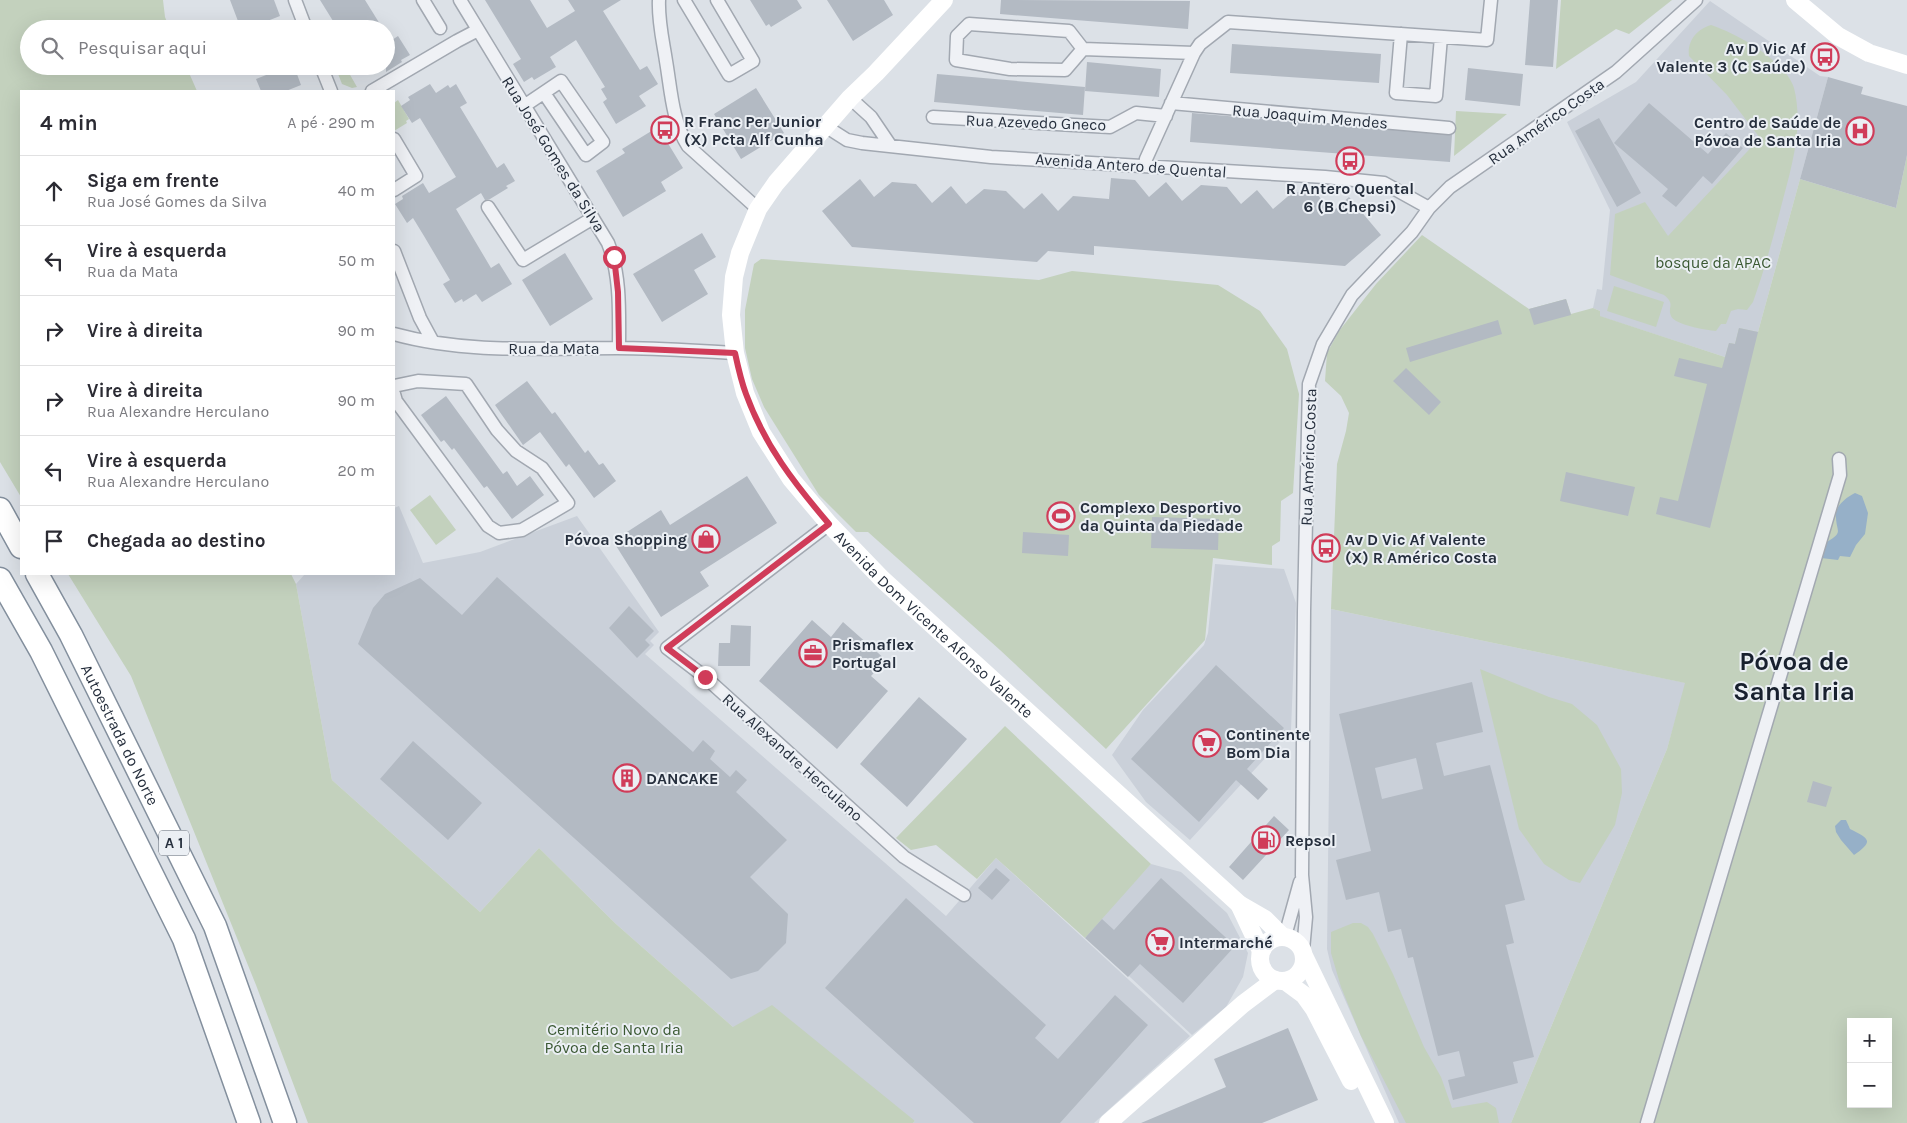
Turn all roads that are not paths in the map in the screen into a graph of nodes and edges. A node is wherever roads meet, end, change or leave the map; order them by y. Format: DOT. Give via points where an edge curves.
graph roads {
  1 [pos="295,0"];
  2 [pos="423,0"];
  3 [pos="460,0"];
  4 [pos="659,0"];
  5 [pos="684,0"];
  6 [pos="717,0"];
  7 [pos="944,0"];
  8 [pos="1491,0"];
  9 [pos="1696,0"];
  10 [pos="1796,0"];
  11 [pos="303,20"];
  12 [pos="440,28"];
  13 [pos="478,30"];
  14 [pos="1401,34"];
  15 [pos="1441,37"];
  16 [pos="1083,49"];
  17 [pos="1194,53"];
  18 [pos="1907,64"];
  19 [pos="324,75"];
  20 [pos="330,90"];
  21 [pos="374,90"];
  22 [pos="544,93"];
  23 [pos="850,98"];
  24 [pos="1171,103"];
  25 [pos="524,106"];
  26 [pos="1166,116"];
  27 [pos="933,117"];
  28 [pos="824,126"];
  29 [pos="1448,128"];
  30 [pos="395,141"];
  31 [pos="890,145"];
  32 [pos="1144,166"];
  33 [pos="395,189"];
  34 [pos="488,207"];
  35 [pos="1429,208"];
  36 [pos="758,209"];
  37 [pos="593,218"];
  38 [pos="395,254"];
  39 [pos="395,334"];
  40 [pos="433,342"];
  41 [pos="619,348"];
  42 [pos="735,353"];
  43 [pos="395,386"];
  44 [pos="395,396"];
  45 [pos="1839,459"];
  46 [pos="0,509"];
  47 [pos="829,524"];
  48 [pos="20,545"];
  49 [pos="37,575"];
  50 [pos="0,579"];
  51 [pos="1302,875"];
  52 [pos="964,895"];
  53 [pos="1239,904"];
  54 [pos="1284,936"];
  55 [pos="1304,954"];
  56 [pos="1261,958"];
  57 [pos="1280,981"];
  58 [pos="1243,1004"];
  59 [pos="249,1123"];
  60 [pos="285,1123"];
  61 [pos="1108,1123"];
  62 [pos="1372,1123"];
  63 [pos="1385,1123"];
  64 [pos="1647,1123"];
  1 -- 11 [label="street"];
  2 -- 12 [label="street"];
  3 -- 13 [label="street, Rua José Gomes da Silva"];
  4 -- 36 [label="street" via="673,106 681,135 688,146"];
  5 -- 6 [label="street" via="729,75 753,61"];
  7 -- 23 [label="street, Avenida Dom Vicente Afonso Valente"];
  8 -- 15 [label="street" via="1487,40"];
  9 -- 35 [label="street, Rua Américo Costa" via="1616,72 1450,187"];
  10 -- 18 [label="street" via="1838,36 1869,53"];
  13 -- 21 [label="street"];
  13 -- 25 [label="street, Rua José Gomes da Silva"];
  14 -- 15 [label="street"];
  14 -- 15 [label="street" via="1396,93 1436,96"];
  14 -- 17 [label="street" via="1228,22 1200,44"];
  16 -- 16 [label="street" via="1070,31 969,24 957,36 956,60 1010,69 1065,70"];
  16 -- 17 [label="street"];
  17 -- 24 [label="street"];
  19 -- 20 [label="street"];
  22 -- 22 [label="street" via="561,81 603,142 586,154"];
  22 -- 25 [label="street"];
  23 -- 28 [label="street, Avenida Dom Vicente Afonso Valente"];
  23 -- 31 [label="street" via="871,117"];
  24 -- 26 [label="street"];
  24 -- 29 [label="street, Rua Joaquim Mendes"];
  25 -- 37 [label="street, Rua José Gomes da Silva"];
  26 -- 27 [label="street, Rua Azevedo Gneco" via="1136,113 1110,127"];
  26 -- 32 [label="street"];
  28 -- 31 [label="street, Avenida Antero de Quental" via="846,140"];
  28 -- 36 [label="street, Avenida Dom Vicente Afonso Valente"];
  30 -- 33 [label="street" via="416,176"];
  31 -- 32 [label="street, Avenida Antero de Quental" via="991,157"];
  32 -- 35 [label="street, Avenida Antero de Quental" via="1384,183"];
  34 -- 37 [label="street" via="523,260"];
  35 -- 51 [label="street, Rua Américo Costa" via="1412,232 1352,295 1323,344 1309,384"];
  36 -- 42 [label="street, Avenida Dom Vicente Afonso Valente" via="734,277 731,315"];
  37 -- 41 [label="street, Rua José Gomes da Silva" via="614,257"];
  38 -- 40 [label="street"];
  39 -- 40 [label="street, Rua da Mata"];
  40 -- 41 [label="street, Rua da Mata" via="510,349"];
  41 -- 42 [label="street, Rua da Mata"];
  42 -- 47 [label="street, Avenida Dom Vicente Afonso Valente" via="745,393 762,432 790,479"];
  43 -- 44 [label="street" via="418,381 466,384 497,430 516,451 542,468 568,503 522,530 499,534 488,526"];
  45 -- 64 [label="street" via="1840,475"];
  46 -- 48 [label="highway"];
  47 -- 52 [label="street, Rua Alexandre Herculano" via="667,648 705,677 904,857"];
  47 -- 53 [label="street, Avenida Dom Vicente Afonso Valente" via="888,584"];
  49 -- 60 [label="highway, Autoestrada do Norte / A 1" via="71,635 215,926"];
  50 -- 59 [label="highway, A 1" via="41,651 184,940"];
  51 -- 54 [label="street"];
  51 -- 55 [label="street" via="1306,917"];
  53 -- 54 [label="street, Avenida Dom Vicente Afonso Valente" via="1265,919"];
  53 -- 56 [label="street, Avenida Dom Vicente Afonso Valente"];
  54 -- 55 [label="street" via="1296,940"];
  54 -- 56 [label="street" via="1269,940"];
  55 -- 57 [label="street" via="1301,971 1291,980"];
  55 -- 63 [label="street"];
  56 -- 57 [label="street" via="1269,977"];
  56 -- 58 [label="street"];
  57 -- 58 [label="street"];
  57 -- 62 [label="street" via="1304,995 1314,1009"];
  58 -- 61 [label="street"];
}
